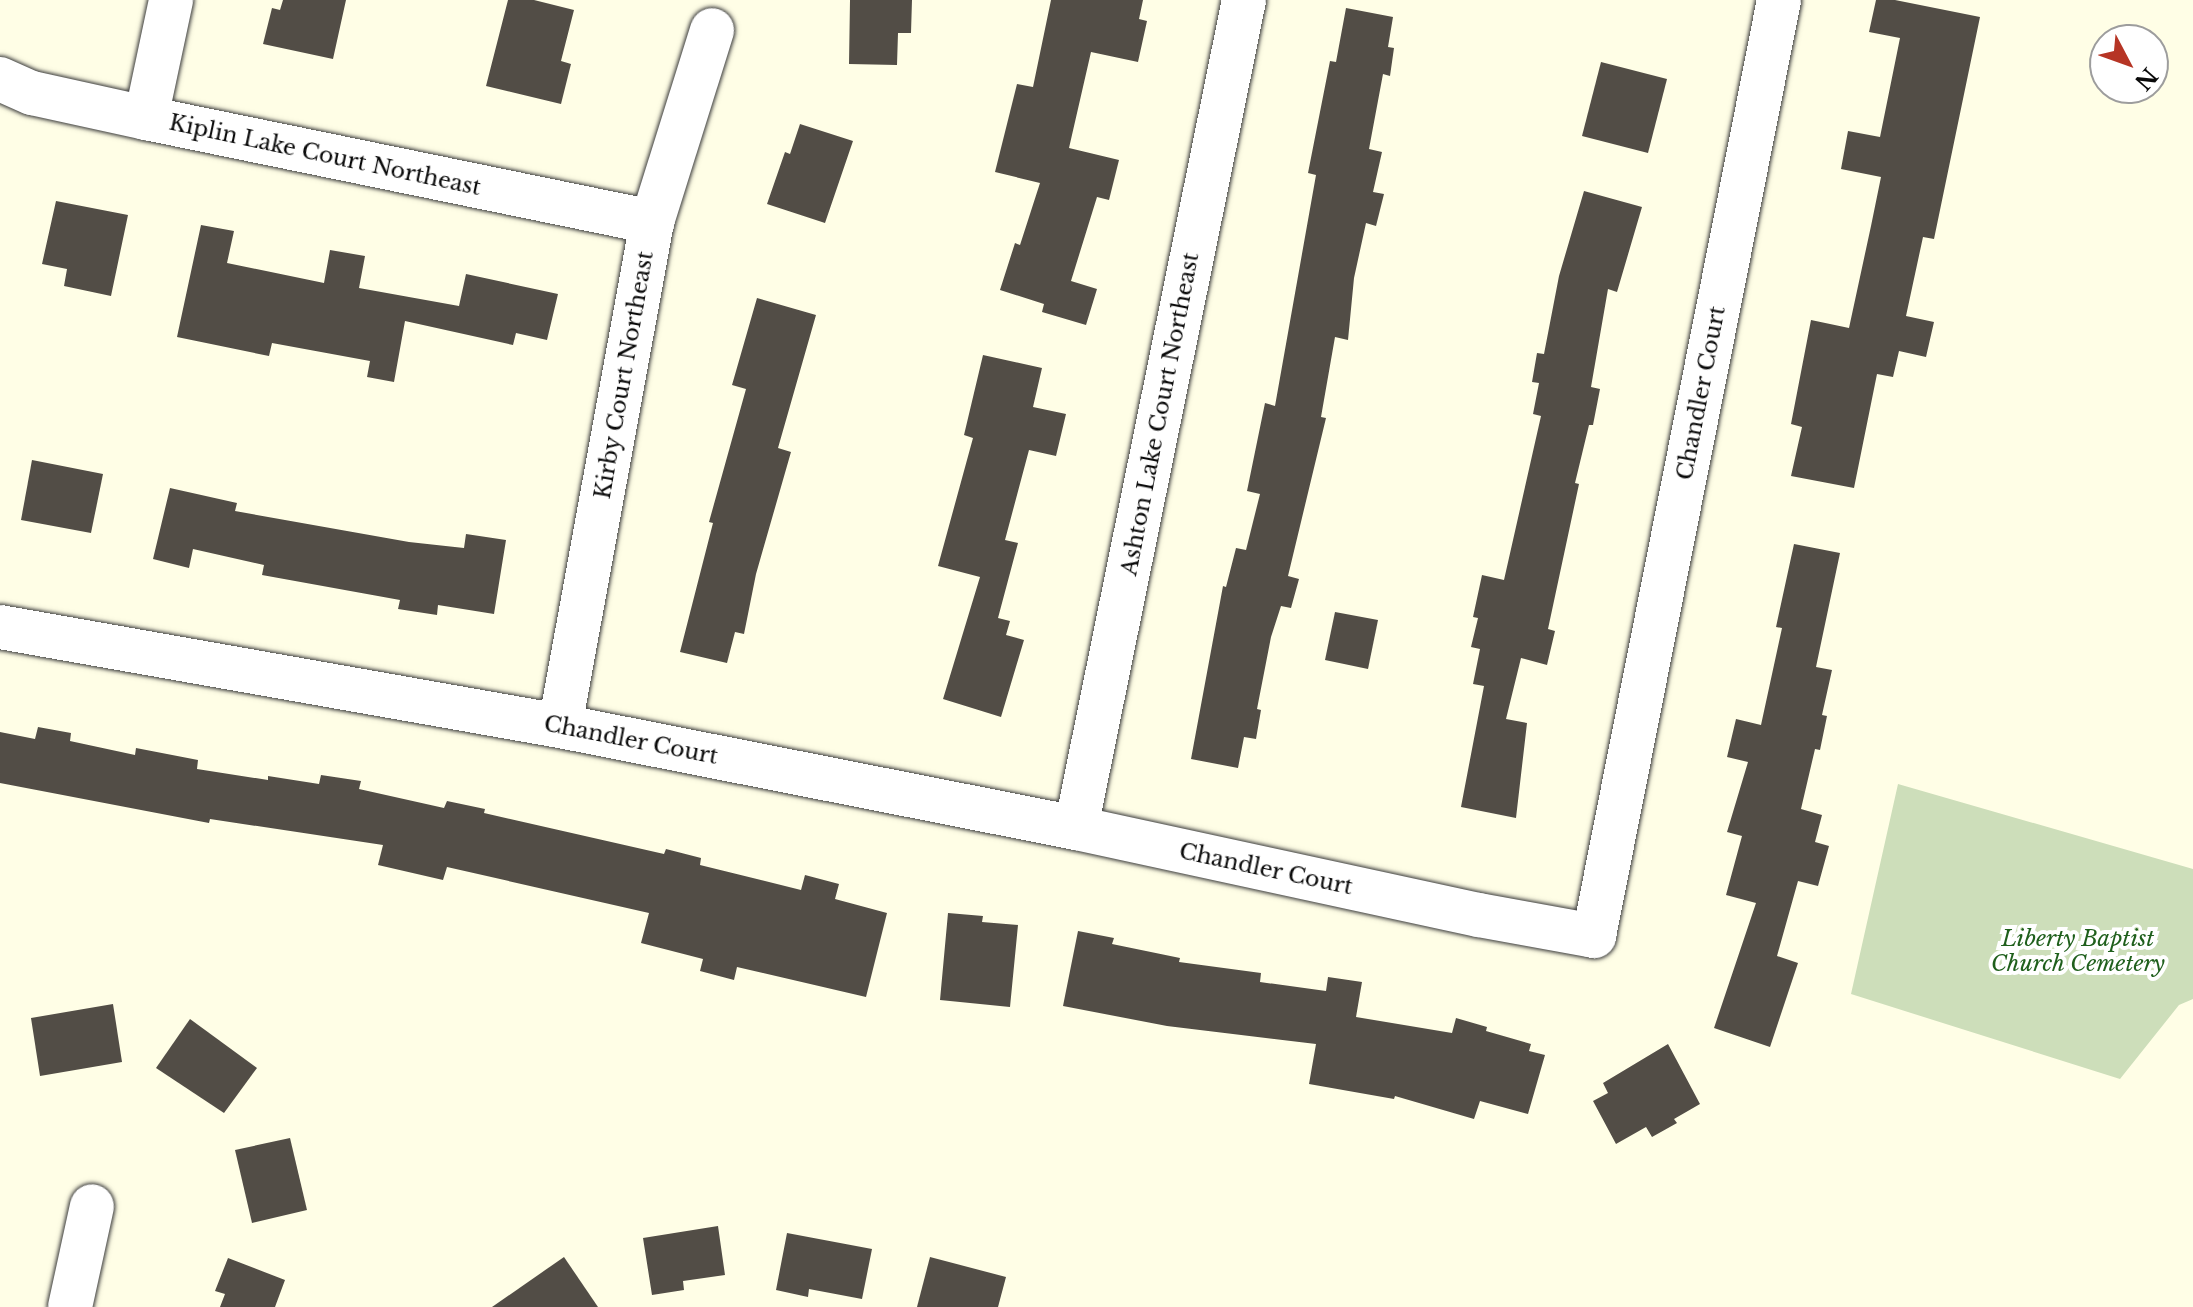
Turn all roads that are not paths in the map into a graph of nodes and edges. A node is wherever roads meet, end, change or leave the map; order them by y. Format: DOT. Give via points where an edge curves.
graph roads {
  1 [pos="171,0"];
  2 [pos="1244,0"];
  3 [pos="1779,0"];
  4 [pos="712,30"];
  5 [pos="0,79"];
  6 [pos="146,118"];
  7 [pos="652,222"];
  8 [pos="0,627"];
  9 [pos="560,726"];
  10 [pos="1076,828"];
  11 [pos="92,1206"];
  12 [pos="70,1307"];
  1 -- 6 [label="street"];
  2 -- 10 [label="street, Ashton Lake Court Northeast"];
  3 -- 10 [label="street, Chandler Court" via="1594,936"];
  4 -- 7 [label="street, Kirby Court Northeast"];
  5 -- 6 [label="street, Kiplin Lake Court Northeast" via="32,93"];
  6 -- 7 [label="street, Kiplin Lake Court Northeast"];
  7 -- 9 [label="street, Kirby Court Northeast"];
  8 -- 9 [label="street, Chandler Court"];
  9 -- 10 [label="street, Chandler Court"];
  11 -- 12 [label="street"];
}
